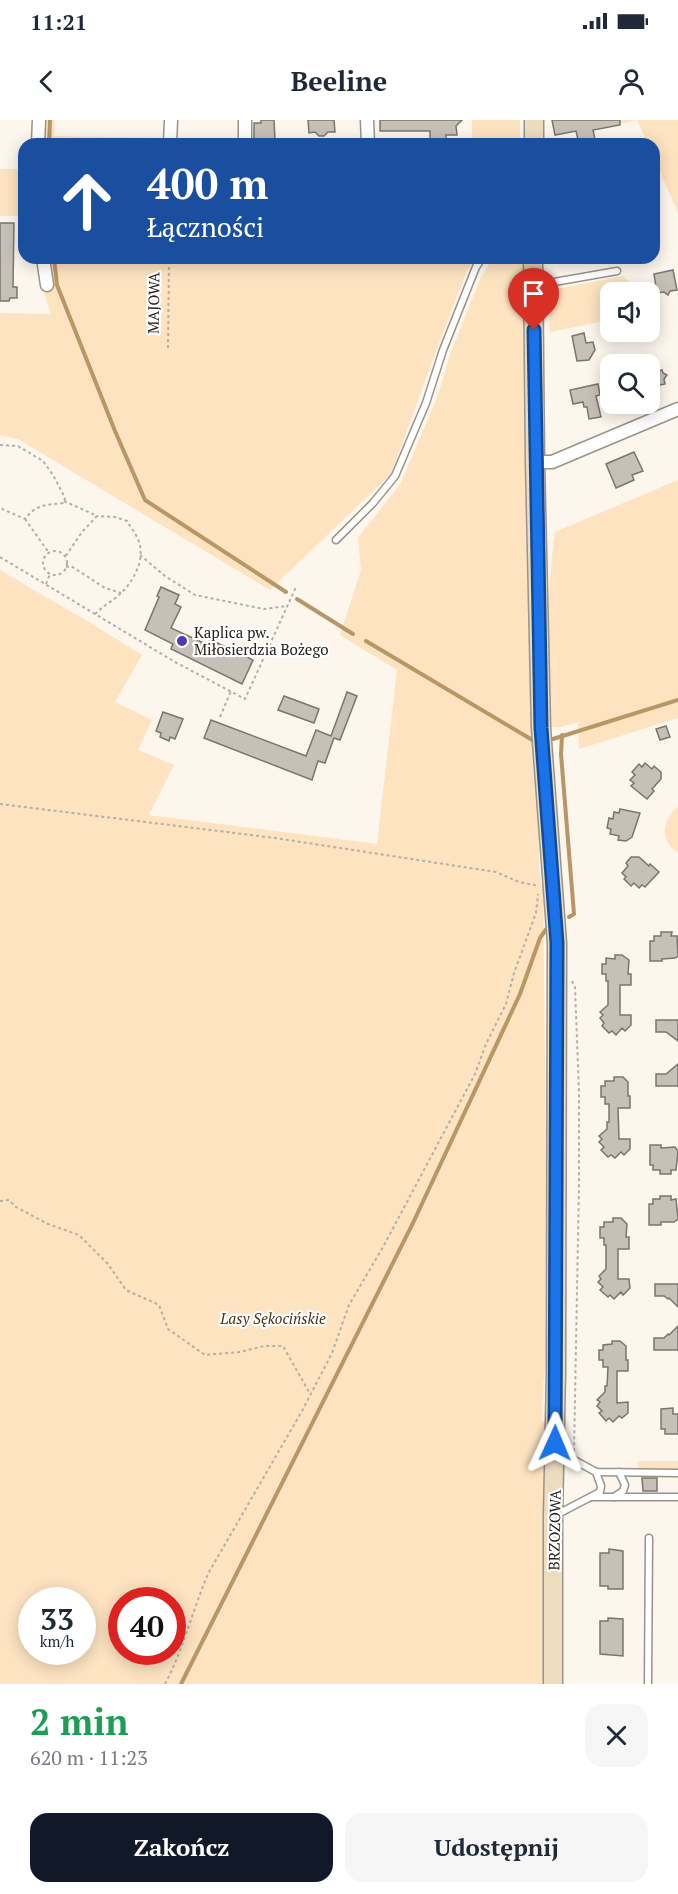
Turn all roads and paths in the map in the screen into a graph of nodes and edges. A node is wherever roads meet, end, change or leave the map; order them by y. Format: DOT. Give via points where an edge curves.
graph roads {
  1 [pos="39,120"];
  2 [pos="171,120"];
  3 [pos="245,120"];
  4 [pos="367,120"];
  5 [pos="534,120"];
  6 [pos="38,138"];
  7 [pos="170,138"];
  8 [pos="245,138"];
  9 [pos="368,138"];
  10 [pos="534,138"];
  11 [pos="44,264"];
  12 [pos="169,264"];
  13 [pos="478,264"];
  14 [pos="533,264"];
  15 [pos="617,271"];
  16 [pos="47,285"];
  17 [pos="533,286"];
  18 [pos="168,348"];
  19 [pos="678,408"];
  20 [pos="0,446"];
  21 [pos="535,462"];
  22 [pos="64,501"];
  23 [pos="0,508"];
  24 [pos="98,516"];
  25 [pos="25,519"];
  26 [pos="336,540"];
  27 [pos="47,555"];
  28 [pos="140,555"];
  29 [pos="0,557"];
  30 [pos="65,557"];
  31 [pos="66,567"];
  32 [pos="50,574"];
  33 [pos="46,584"];
  34 [pos="296,587"];
  35 [pos="121,593"];
  36 [pos="287,606"];
  37 [pos="95,614"];
  38 [pos="231,691"];
  39 [pos="220,717"];
  40 [pos="0,804"];
  41 [pos="569,976"];
  42 [pos="0,1201"];
  43 [pos="310,1393"];
  44 [pos="555,1456"];
  45 [pos="574,1460"];
  46 [pos="596,1472"];
  47 [pos="619,1472"];
  48 [pos="678,1473"];
  49 [pos="592,1497"];
  50 [pos="614,1497"];
  51 [pos="678,1497"];
  52 [pos="553,1516"];
  53 [pos="649,1538"];
  54 [pos="165,1684"];
  55 [pos="553,1684"];
  56 [pos="648,1684"];
  1 -- 6 [label="street"];
  2 -- 7 [label="street"];
  3 -- 8 [label="street"];
  4 -- 9 [label="street"];
  5 -- 10 [label="street"];
  11 -- 16 [label="street"];
  12 -- 18 [label="path, MAJOWA"];
  13 -- 26 [label="lane" via="395,476"];
  14 -- 17 [label="street, BRZOZOWA"];
  15 -- 17 [label="lane"];
  17 -- 21 [label="street, BRZOZOWA"];
  19 -- 21 [label="street" via="560,459"];
  20 -- 22 [label="path" via="18,446 43,461"];
  21 -- 44 [label="street, BRZOZOWA" via="541,728 557,943"];
  22 -- 24 [label="path"];
  22 -- 25 [label="path" via="40,506"];
  23 -- 25 [label="path"];
  24 -- 28 [label="path" via="127,521 140,543"];
  24 -- 30 [label="path"];
  25 -- 27 [label="path"];
  27 -- 30 [label="path" via="56,552"];
  27 -- 32 [label="path" via="44,567"];
  28 -- 35 [label="path" via="136,570"];
  28 -- 36 [label="path" via="195,595 264,609"];
  29 -- 33 [label="path"];
  30 -- 31 [label="path"];
  31 -- 32 [label="path" via="61,573"];
  31 -- 35 [label="path" via="71,566 105,588"];
  32 -- 33 [label="path"];
  33 -- 37 [label="path"];
  34 -- 36 [label="path"];
  35 -- 37 [label="path"];
  36 -- 38 [label="path" via="245,699"];
  37 -- 38 [label="path"];
  38 -- 39 [label="path"];
  40 -- 43 [label="path" via="275,838 496,872 542,886 506,1004 475,1074 349,1305 332,1353"];
  41 -- 45 [label="path" via="575,987 579,1092"];
  42 -- 43 [label="path" via="9,1200 48,1224 79,1235 108,1264 126,1290 159,1305 168,1329 205,1355 283,1347"];
  43 -- 54 [label="path" via="209,1572"];
  44 -- 45 [label="lane"];
  44 -- 52 [label="street, BRZOZOWA"];
  45 -- 46 [label="lane"];
  46 -- 47 [label="lane"];
  46 -- 49 [label="lane" via="601,1490"];
  47 -- 48 [label="lane"];
  47 -- 50 [label="lane" via="625,1485"];
  49 -- 50 [label="lane"];
  49 -- 52 [label="lane"];
  50 -- 51 [label="lane"];
  52 -- 55 [label="street, BRZOZOWA"];
  53 -- 56 [label="lane"];
}
